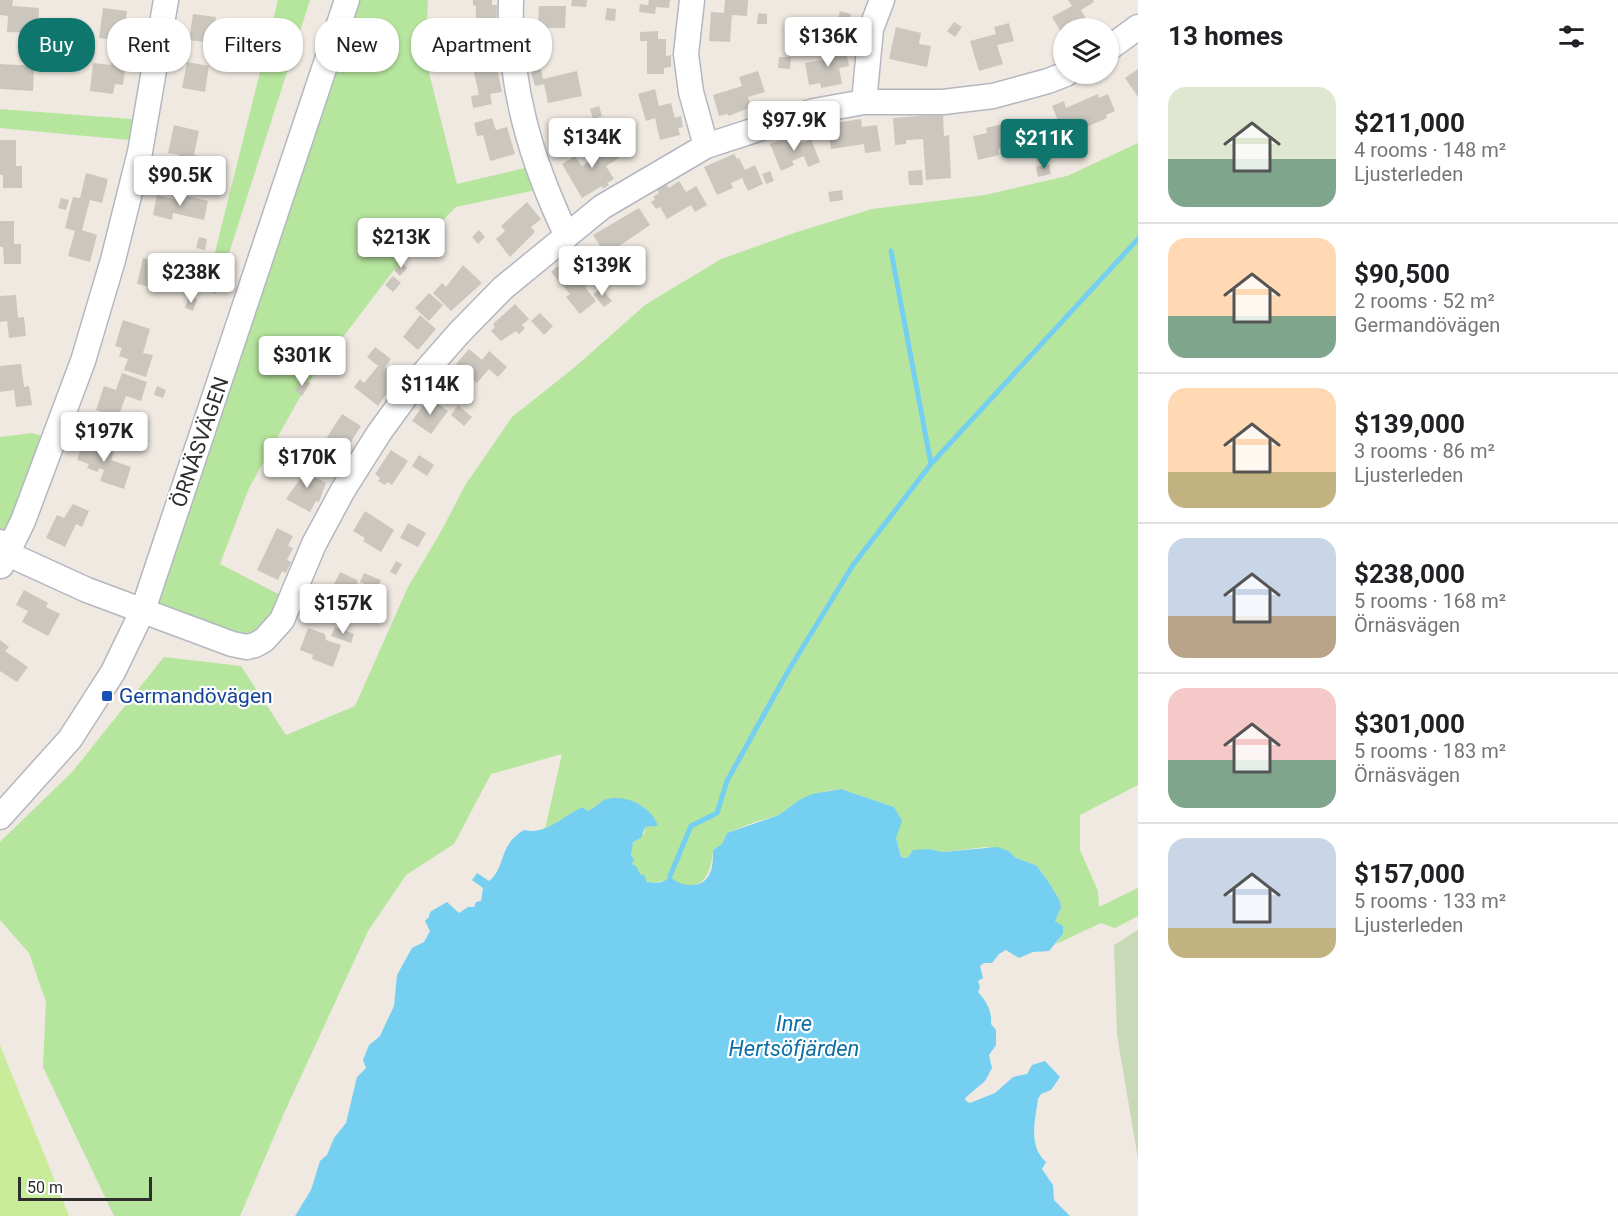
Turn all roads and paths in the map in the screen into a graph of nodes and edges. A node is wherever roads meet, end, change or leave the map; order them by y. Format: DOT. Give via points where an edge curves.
graph roads {
  1 [pos="166,0"];
  2 [pos="347,0"];
  3 [pos="512,0"];
  4 [pos="692,0"];
  5 [pos="882,0"];
  6 [pos="1138,27"];
  7 [pos="1119,41"];
  8 [pos="1053,79"];
  9 [pos="864,102"];
  10 [pos="706,146"];
  11 [pos="567,236"];
  12 [pos="2,555"];
  13 [pos="142,610"];
  14 [pos="0,817"];
  1 -- 12 [label="street" via="140,152 83,362 24,521"];
  2 -- 13 [label="street, ÖRNÄSVÄGEN"];
  3 -- 11 [label="street" via="512,38 525,131"];
  4 -- 10 [label="street" via="686,54 691,92"];
  5 -- 9 [label="street" via="871,28"];
  6 -- 7 [label="street"];
  8 -- 9 [label="street" via="993,96 943,102"];
  9 -- 10 [label="street" via="814,111"];
  10 -- 11 [label="street" via="602,207"];
  11 -- 13 [label="street" via="503,288 416,382 343,490 314,544 282,620 264,640 247,647 232,644"];
  12 -- 13 [label="street"];
  13 -- 14 [label="street, ÖRNÄSVÄGEN" via="113,672 70,740"];
}
